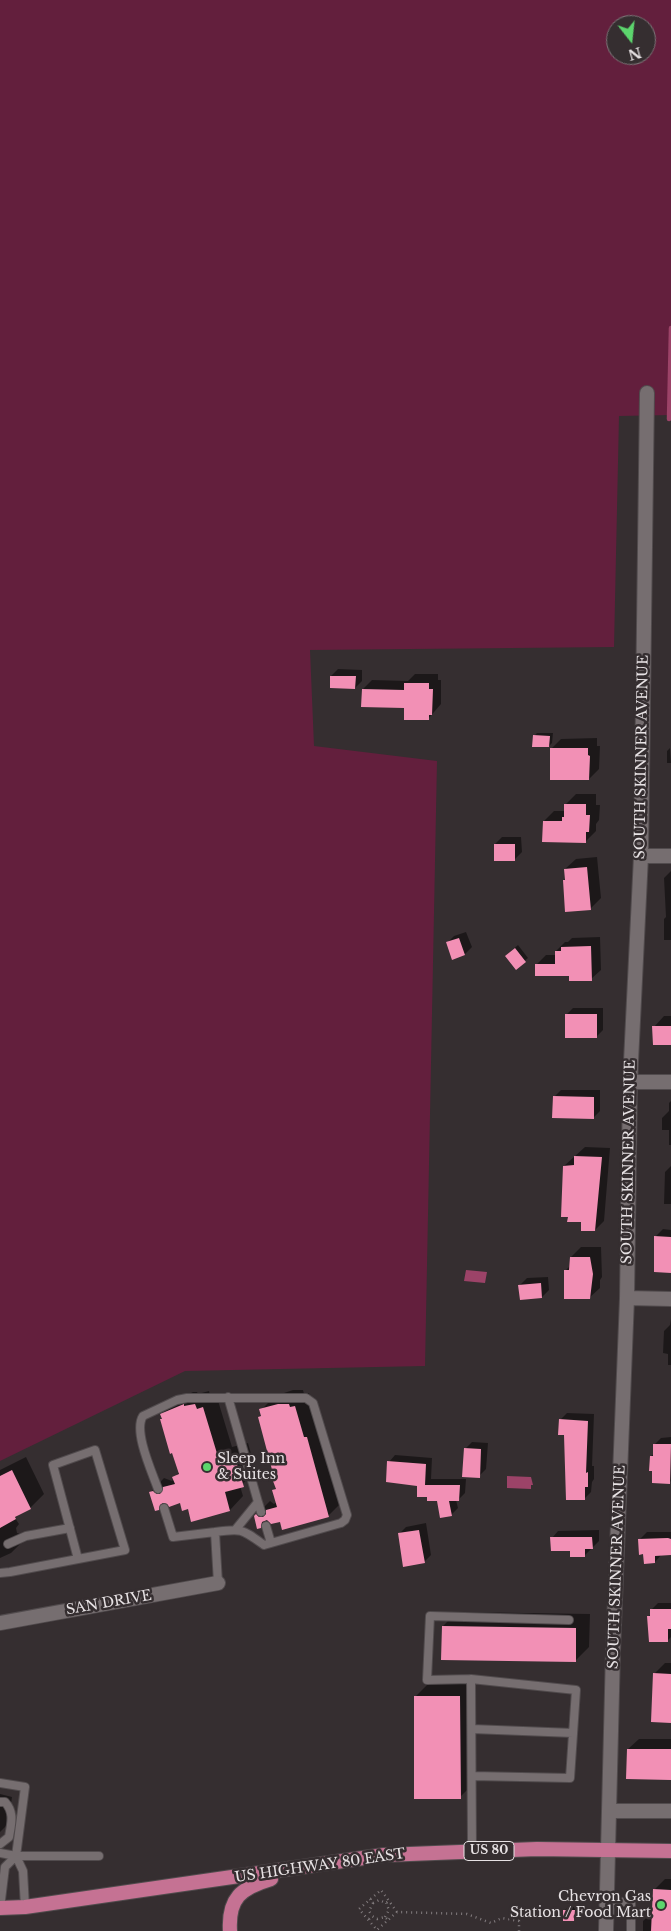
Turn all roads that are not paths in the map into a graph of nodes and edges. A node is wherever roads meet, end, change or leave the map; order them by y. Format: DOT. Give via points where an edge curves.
graph roads {
  1 [pos="647,392"];
  2 [pos="641,856"];
  3 [pos="671,856"];
  4 [pos="630,1082"];
  5 [pos="671,1082"];
  6 [pos="627,1298"];
  7 [pos="671,1299"];
  8 [pos="228,1397"];
  9 [pos="158,1489"];
  10 [pos="258,1502"];
  11 [pos="164,1508"];
  12 [pos="261,1512"];
  13 [pos="266,1526"];
  14 [pos="70,1528"];
  15 [pos="236,1529"];
  16 [pos="215,1532"];
  17 [pos="271,1543"];
  18 [pos="8,1544"];
  19 [pos="78,1559"];
  20 [pos="0,1573"];
  21 [pos="218,1583"];
  22 [pos="569,1620"];
  23 [pos="0,1623"];
  24 [pos="471,1679"];
  25 [pos="472,1729"];
  26 [pos="573,1733"];
  27 [pos="472,1776"];
  28 [pos="0,1783"];
  29 [pos="0,1802"];
  30 [pos="610,1811"];
  31 [pos="671,1811"];
  32 [pos="0,1844"];
  33 [pos="607,1850"];
  34 [pos="671,1851"];
  35 [pos="472,1852"];
  36 [pos="0,1853"];
  37 [pos="16,1856"];
  38 [pos="99,1856"];
  39 [pos="307,1867"];
  40 [pos="606,1900"];
  41 [pos="25,1907"];
  42 [pos="0,1908"];
  43 [pos="230,1931"];
  44 [pos="606,1931"];
  45 [pos="632,1931"];
  1 -- 2 [label="street, SOUTH SKINNER AVENUE"];
  2 -- 3 [label="street"];
  2 -- 4 [label="street, SOUTH SKINNER AVENUE"];
  4 -- 5 [label="street"];
  4 -- 6 [label="street, SOUTH SKINNER AVENUE"];
  6 -- 7 [label="street"];
  6 -- 30 [label="street, SOUTH SKINNER AVENUE"];
  8 -- 9 [label="lane" via="177,1400 143,1416 140,1433"];
  8 -- 10 [label="lane"];
  8 -- 17 [label="lane" via="310,1400 347,1515 341,1524"];
  10 -- 12 [label="lane"];
  10 -- 15 [label="lane"];
  11 -- 16 [label="lane" via="173,1537"];
  13 -- 17 [label="lane"];
  14 -- 18 [label="lane" via="26,1536"];
  14 -- 19 [label="lane"];
  14 -- 19 [label="lane" via="53,1465 95,1450 125,1550"];
  15 -- 16 [label="lane"];
  15 -- 17 [label="lane" via="264,1545"];
  16 -- 21 [label="lane"];
  19 -- 20 [label="lane"];
  21 -- 23 [label="street, SAN DRIVE"];
  22 -- 24 [label="lane" via="430,1616 427,1680"];
  24 -- 25 [label="lane"];
  24 -- 26 [label="lane" via="576,1690"];
  25 -- 26 [label="lane"];
  25 -- 27 [label="lane"];
  26 -- 27 [label="lane" via="570,1778"];
  27 -- 35 [label="lane"];
  28 -- 37 [label="lane" via="25,1788"];
  29 -- 32 [label="lane" via="5,1802 11,1809 12,1817 9,1837"];
  30 -- 31 [label="street"];
  30 -- 33 [label="street, SOUTH SKINNER AVENUE"];
  33 -- 34 [label="main road, US HIGHWAY 80 EAST / US 80"];
  33 -- 35 [label="main road, US HIGHWAY 80 EAST / US 80"];
  33 -- 40 [label="street, SOUTH SKINNER AVENUE"];
  35 -- 39 [label="main road, US HIGHWAY 80 EAST / US 80" via="384,1855"];
  36 -- 37 [label="lane"];
  37 -- 38 [label="lane"];
  37 -- 41 [label="lane" via="23,1871"];
  37 -- 42 [label="lane" via="5,1868"];
  39 -- 41 [label="main road, US HIGHWAY 80 EAST / US 80"];
  39 -- 43 [label="main road" via="251,1885 242,1892 231,1909"];
  40 -- 44 [label="street, SOUTH SKINNER AVENUE"];
  40 -- 45 [label="lane" via="631,1903"];
  41 -- 42 [label="main road, US HIGHWAY 80 EAST / US 80"];
}
